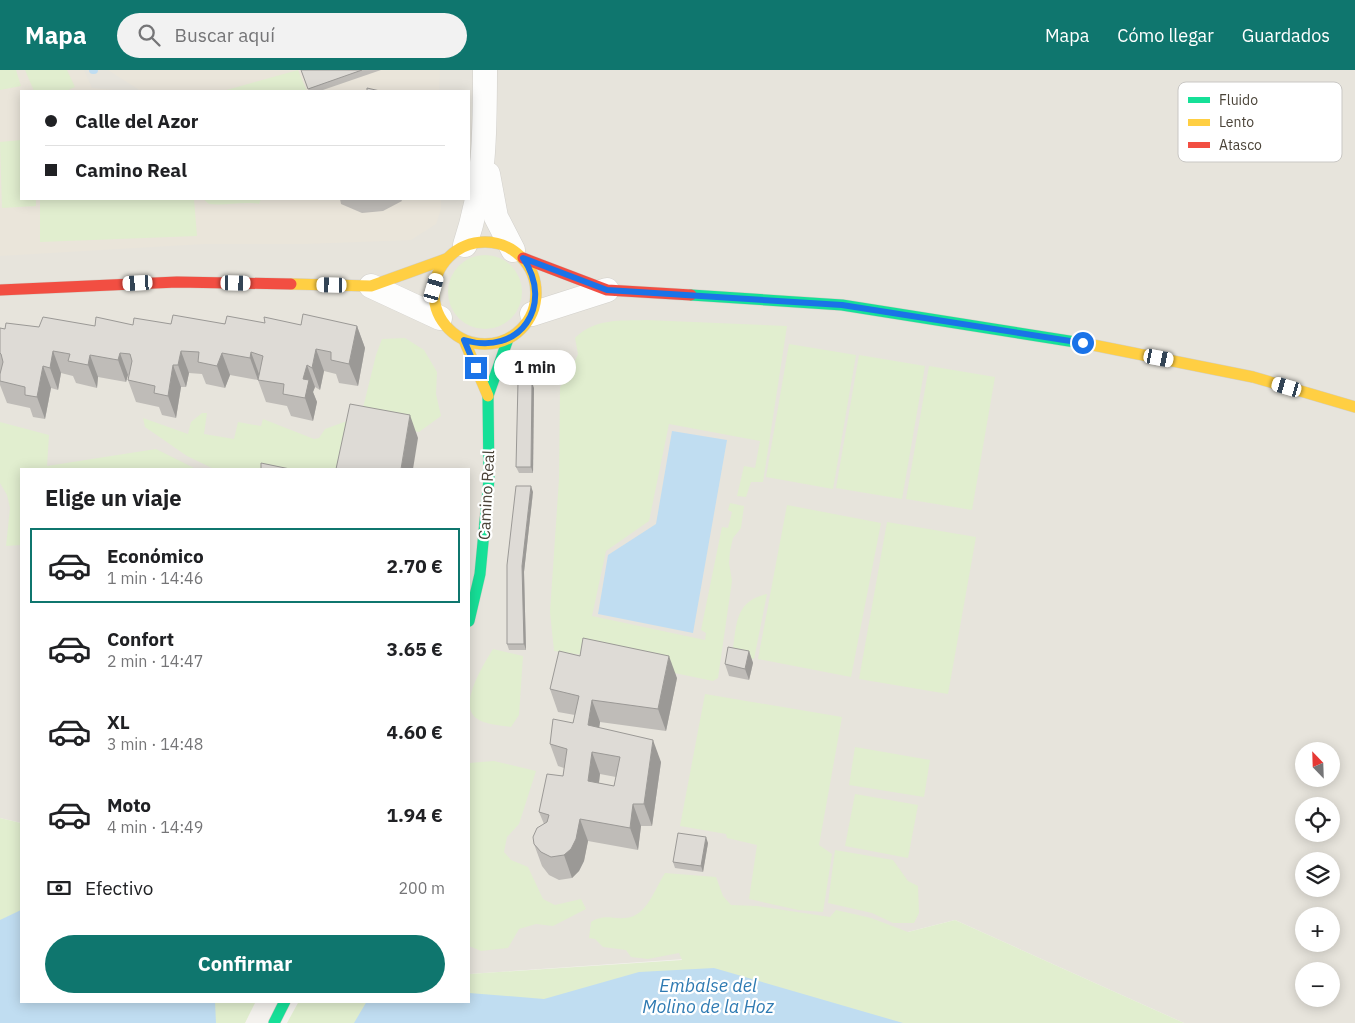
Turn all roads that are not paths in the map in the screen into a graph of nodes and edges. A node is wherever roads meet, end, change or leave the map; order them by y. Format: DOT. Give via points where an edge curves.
graph roads {
  1 [pos="485,70"];
  2 [pos="484,158"];
  3 [pos="455,252"];
  4 [pos="518,254"];
  5 [pos="371,286"];
  6 [pos="0,290"];
  7 [pos="607,290"];
  8 [pos="532,314"];
  9 [pos="440,318"];
  10 [pos="508,339"];
  11 [pos="464,340"];
  12 [pos="488,396"];
  13 [pos="1355,407"];
  14 [pos="470,618"];
  15 [pos="284,1003"];
  16 [pos="274,1023"];
  1 -- 2 [label="street"];
  2 -- 3 [label="street" via="476,213"];
  2 -- 4 [label="street" via="496,217"];
  3 -- 4 [label="street" via="490,241"];
  3 -- 5 [label="street"];
  3 -- 9 [label="street" via="438,273 434,288 434,303"];
  4 -- 7 [label="street"];
  4 -- 8 [label="street" via="531,270 536,285"];
  5 -- 6 [label="street" via="178,282"];
  5 -- 9 [label="street"];
  7 -- 8 [label="street"];
  7 -- 13 [label="street" via="852,306 1254,377"];
  8 -- 10 [label="street" via="526,324"];
  9 -- 11 [label="street"];
  10 -- 11 [label="street" via="486,344"];
  10 -- 12 [label="street, Camino Real"];
  11 -- 12 [label="street, Camino Real"];
  12 -- 14 [label="street, Camino Real" via="489,479 480,574"];
  15 -- 16 [label="street"];
}
